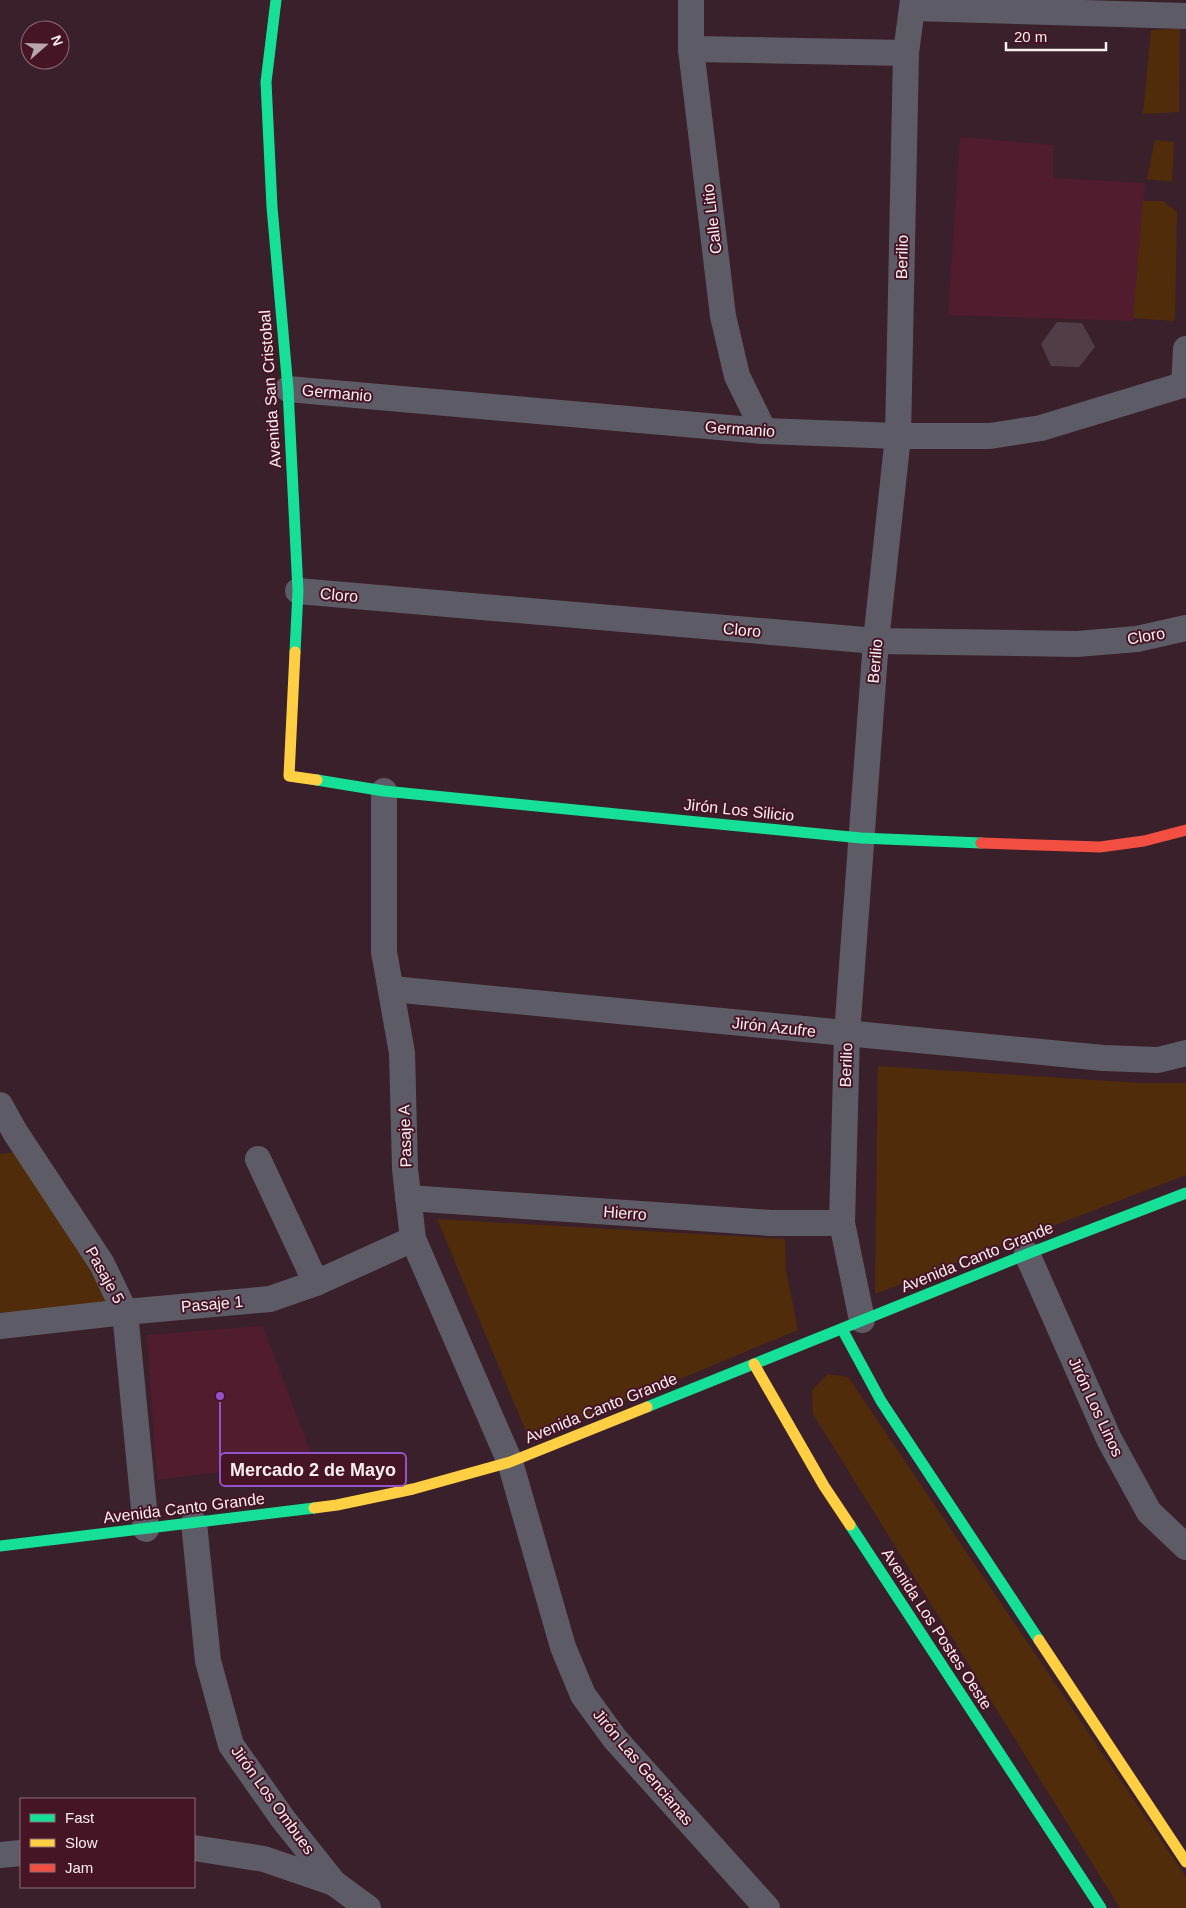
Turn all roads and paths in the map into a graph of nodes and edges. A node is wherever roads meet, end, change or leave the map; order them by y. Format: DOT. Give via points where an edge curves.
graph roads {
  1 [pos="276,0"];
  2 [pos="691,0"];
  3 [pos="913,4"];
  4 [pos="1186,16"];
  5 [pos="691,49"];
  6 [pos="906,53"];
  7 [pos="1186,349"];
  8 [pos="1185,385"];
  9 [pos="288,389"];
  10 [pos="764,431"];
  11 [pos="898,436"];
  12 [pos="298,591"];
  13 [pos="1186,628"];
  14 [pos="876,641"];
  15 [pos="289,776"];
  16 [pos="384,791"];
  17 [pos="1186,830"];
  18 [pos="861,838"];
  19 [pos="392,989"];
  20 [pos="847,1034"];
  21 [pos="1186,1053"];
  22 [pos="0,1105"];
  23 [pos="8,1133"];
  24 [pos="258,1159"];
  25 [pos="1186,1193"];
  26 [pos="408,1198"];
  27 [pos="842,1223"];
  28 [pos="413,1239"];
  29 [pos="1027,1254"];
  30 [pos="316,1283"];
  31 [pos="125,1312"];
  32 [pos="852,1325"];
  33 [pos="0,1326"];
  34 [pos="754,1364"];
  35 [pos="510,1462"];
  36 [pos="194,1523"];
  37 [pos="146,1529"];
  38 [pos="0,1546"];
  39 [pos="1186,1547"];
  40 [pos="195,1848"];
  41 [pos="20,1853"];
  42 [pos="0,1855"];
  43 [pos="1186,1862"];
  44 [pos="334,1883"];
  45 [pos="368,1908"];
  46 [pos="766,1908"];
  47 [pos="1100,1908"];
  1 -- 9 [label="street, Avenida San Cristobal" via="266,82 272,206"];
  2 -- 5 [label="street, Calle Litio"];
  3 -- 4 [label="street"];
  3 -- 6 [label="street, Berilio"];
  5 -- 6 [label="street"];
  5 -- 10 [label="street, Calle Litio" via="724,316 738,376"];
  6 -- 11 [label="street, Berilio"];
  7 -- 8 [label="street"];
  8 -- 11 [label="street, Germanio" via="1041,428 990,436"];
  9 -- 10 [label="street, Germanio"];
  9 -- 12 [label="street, Avenida San Cristobal"];
  10 -- 11 [label="street, Germanio"];
  11 -- 14 [label="street, Berilio"];
  12 -- 14 [label="street, Cloro"];
  12 -- 15 [label="street, Avenida San Cristobal"];
  13 -- 14 [label="street, Cloro" via="1137,639 1077,644"];
  14 -- 18 [label="street, Berilio"];
  15 -- 16 [label="street, Jirón Los Silicio"];
  16 -- 18 [label="street, Jirón Los Silicio"];
  16 -- 19 [label="street, Pasaje A" via="384,952"];
  17 -- 18 [label="street, Jirón Los Silicio" via="1144,841 1100,846"];
  18 -- 20 [label="street, Berilio"];
  19 -- 20 [label="street, Jirón Azufre"];
  19 -- 26 [label="street, Pasaje A" via="402,1053"];
  20 -- 21 [label="street, Jirón Azufre" via="1103,1058 1158,1060"];
  20 -- 27 [label="street, Berilio"];
  22 -- 23 [label="street, Pasaje 5"];
  23 -- 31 [label="street, Pasaje 5" via="102,1264"];
  24 -- 30 [label="street"];
  25 -- 29 [label="street, Avenida Canto Grande"];
  26 -- 27 [label="street, Hierro" via="771,1223"];
  26 -- 28 [label="street, Pasaje A"];
  27 -- 32 [label="street, Berilio"];
  28 -- 30 [label="street, Pasaje 1"];
  28 -- 35 [label="street, Pasaje A"];
  29 -- 32 [label="street, Avenida Canto Grande"];
  29 -- 39 [label="street, Jirón Los Linos" via="1109,1439 1149,1512"];
  30 -- 31 [label="street, Pasaje 1" via="270,1299"];
  31 -- 33 [label="street, Pasaje 1"];
  31 -- 37 [label="street, Pasaje 5"];
  32 -- 34 [label="street, Avenida Canto Grande"];
  32 -- 43 [label="street" via="881,1401"];
  34 -- 35 [label="street, Avenida Canto Grande"];
  34 -- 47 [label="street, Avenida Los Postes Oeste" via="824,1486"];
  35 -- 36 [label="street, Avenida Canto Grande" via="412,1489 337,1505"];
  35 -- 46 [label="street, Jirón Las Gencianas" via="563,1647 583,1695 615,1739"];
  36 -- 37 [label="street, Avenida Canto Grande"];
  36 -- 44 [label="street, Jirón Los Ombues" via="208,1661 231,1745 283,1819"];
  37 -- 38 [label="street, Avenida Canto Grande"];
  40 -- 44 [label="street" via="264,1859"];
  41 -- 42 [label="street"];
  44 -- 45 [label="street, Jirón Los Ombues"];
}
